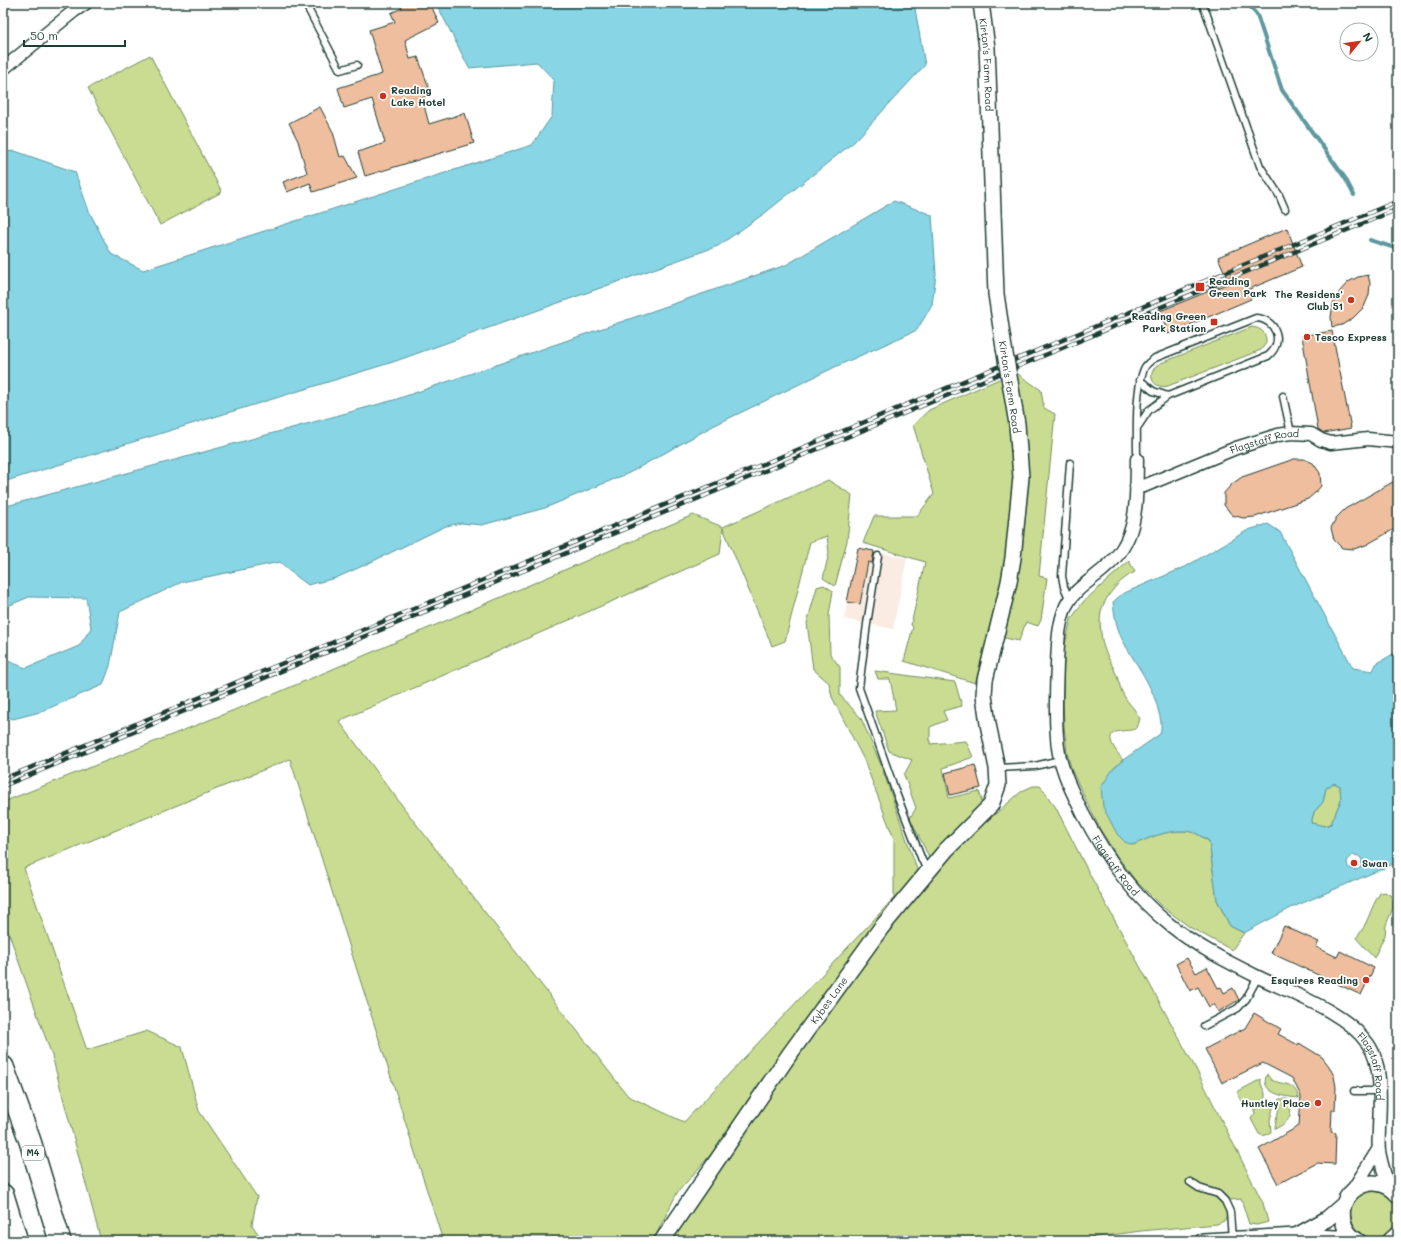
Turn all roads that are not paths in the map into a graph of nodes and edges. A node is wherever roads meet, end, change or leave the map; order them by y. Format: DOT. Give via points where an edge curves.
graph roads {
  1 [pos="86,3"];
  2 [pos="305,3"];
  3 [pos="981,3"];
  4 [pos="1202,3"];
  5 [pos="357,65"];
  6 [pos="3,69"];
  7 [pos="1285,209"];
  8 [pos="1140,380"];
  9 [pos="1168,396"];
  10 [pos="1284,396"];
  11 [pos="1137,428"];
  12 [pos="1291,433"];
  13 [pos="1398,442"];
  14 [pos="1137,459"];
  15 [pos="1070,463"];
  16 [pos="1136,486"];
  17 [pos="878,556"];
  18 [pos="1070,600"];
  19 [pos="1060,760"];
  20 [pos="997,768"];
  21 [pos="928,872"];
  22 [pos="1258,976"];
  23 [pos="1204,1026"];
  24 [pos="3,1067"];
  25 [pos="1354,1091"];
  26 [pos="1380,1091"];
  27 [pos="1378,1150"];
  28 [pos="1190,1182"];
  29 [pos="1393,1190"];
  30 [pos="1352,1191"];
  31 [pos="3,1195"];
  32 [pos="1343,1205"];
  33 [pos="1296,1236"];
  34 [pos="1235,1239"];
  35 [pos="1356,1240"];
  36 [pos="17,1241"];
  37 [pos="60,1241"];
  38 [pos="662,1241"];
  39 [pos="1203,1241"];
  1 -- 6 [label="street"];
  2 -- 5 [label="lane" via="340,70"];
  3 -- 20 [label="street, Kirton's Farm Road, bridge" via="987,48 996,294 1017,424 1020,477 1009,582 985,680 984,695"];
  4 -- 7 [label="lane" via="1260,166"];
  8 -- 9 [label="lane" via="1152,391"];
  8 -- 9 [label="lane" via="1149,362 1155,358 1247,321 1265,319 1274,330 1277,346 1268,356"];
  8 -- 11 [label="lane"];
  9 -- 11 [label="lane" via="1150,410"];
  10 -- 12 [label="lane"];
  11 -- 14 [label="lane"];
  12 -- 13 [label="street, Flagstaff Road" via="1311,434 1320,440 1331,442 1368,439"];
  12 -- 16 [label="street, Flagstaff Road" via="1236,448 1144,486"];
  14 -- 16 [label="street, Flagstaff Road"];
  15 -- 18 [label="lane" via="1062,576"];
  16 -- 18 [label="street, Flagstaff Road" via="1133,528 1123,550"];
  17 -- 21 [label="lane" via="859,688"];
  18 -- 19 [label="street, Flagstaff Road" via="1058,631 1056,688"];
  19 -- 20 [label="lane" via="1035,766"];
  19 -- 22 [label="street, Flagstaff Road" via="1067,781 1092,831 1123,878 1169,924 1219,958"];
  20 -- 21 [label="street, Kybes Lane" via="998,785 992,806 946,850"];
  21 -- 38 [label="street, Kybes Lane" via="881,928 790,1054"];
  22 -- 23 [label="lane" via="1246,999 1238,1008"];
  22 -- 26 [label="street, Flagstaff Road" via="1328,1010 1355,1028 1370,1046 1377,1066"];
  24 -- 37 [label="highway, M4" via="30,1140"];
  25 -- 26 [label="lane"];
  26 -- 27 [label="street, Flagstaff Road"];
  27 -- 29 [label="street, Flagstaff Road"];
  27 -- 30 [label="street"];
  28 -- 34 [label="lane" via="1218,1194 1226,1201"];
  29 -- 30 [label="street" via="1380,1183 1370,1183"];
  30 -- 32 [label="street"];
  31 -- 36 [label="highway"];
  32 -- 33 [label="street" via="1327,1219"];
  32 -- 35 [label="street" via="1344,1223 1347,1231"];
  33 -- 34 [label="street"];
  33 -- 35 [label="street"];
  34 -- 39 [label="street"];
}
